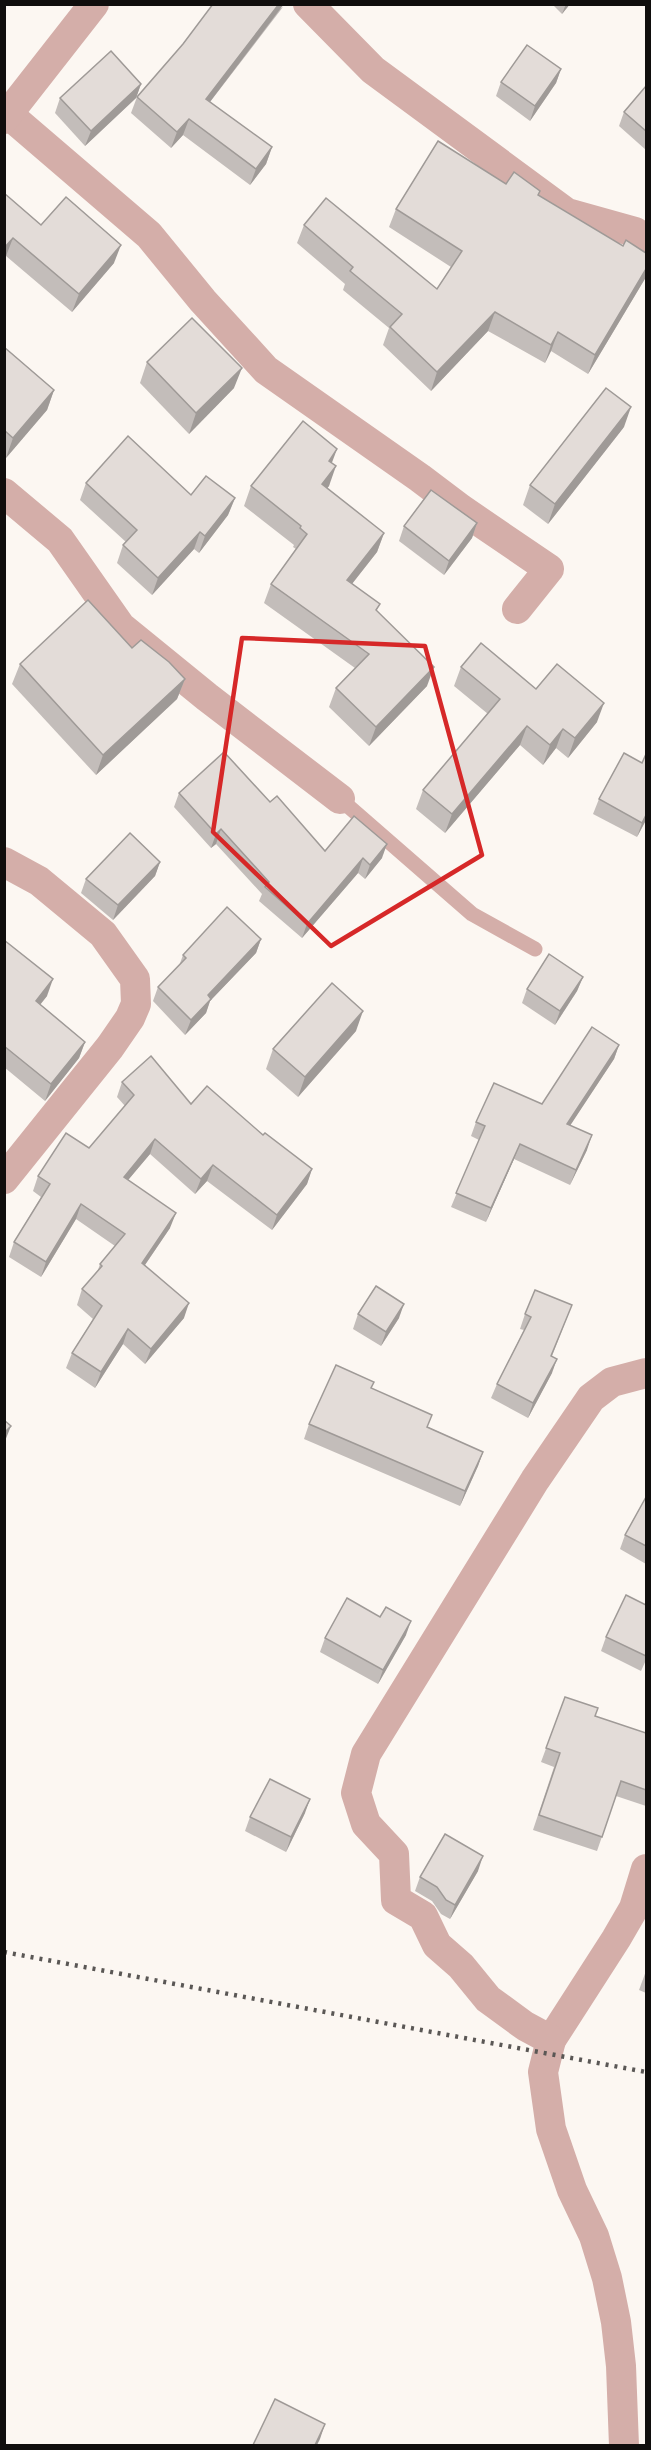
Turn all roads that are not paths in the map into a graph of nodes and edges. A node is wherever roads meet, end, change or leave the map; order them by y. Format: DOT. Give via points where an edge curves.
graph roads {
  1 [pos="94,4"];
  2 [pos="308,4"];
  3 [pos="7,117"];
  4 [pos="646,239"];
  5 [pos="4,493"];
  6 [pos="517,609"];
  7 [pos="340,799"];
  8 [pos="4,862"];
  9 [pos="535,949"];
  10 [pos="4,1179"];
  11 [pos="646,1373"];
  12 [pos="646,1869"];
  13 [pos="551,2040"];
  14 [pos="624,2445"];
  1 -- 3 [label="street"];
  2 -- 4 [label="street" via="373,70 567,213 635,232"];
  3 -- 6 [label="street" via="149,235 266,370 549,569"];
  5 -- 7 [label="street" via="60,540 121,627"];
  7 -- 9 [label="lane" via="472,914"];
  8 -- 10 [label="street" via="39,881 103,934 135,979 136,1004 110,1047"];
  11 -- 13 [label="street" via="612,1382 591,1398 535,1480 366,1754 356,1794 366,1824 394,1854 396,1900 423,1916 438,1945 488,1999"];
  12 -- 13 [label="street" via="634,1908"];
  13 -- 14 [label="street" via="543,2072 551,2129 607,2278 621,2366"];
}
